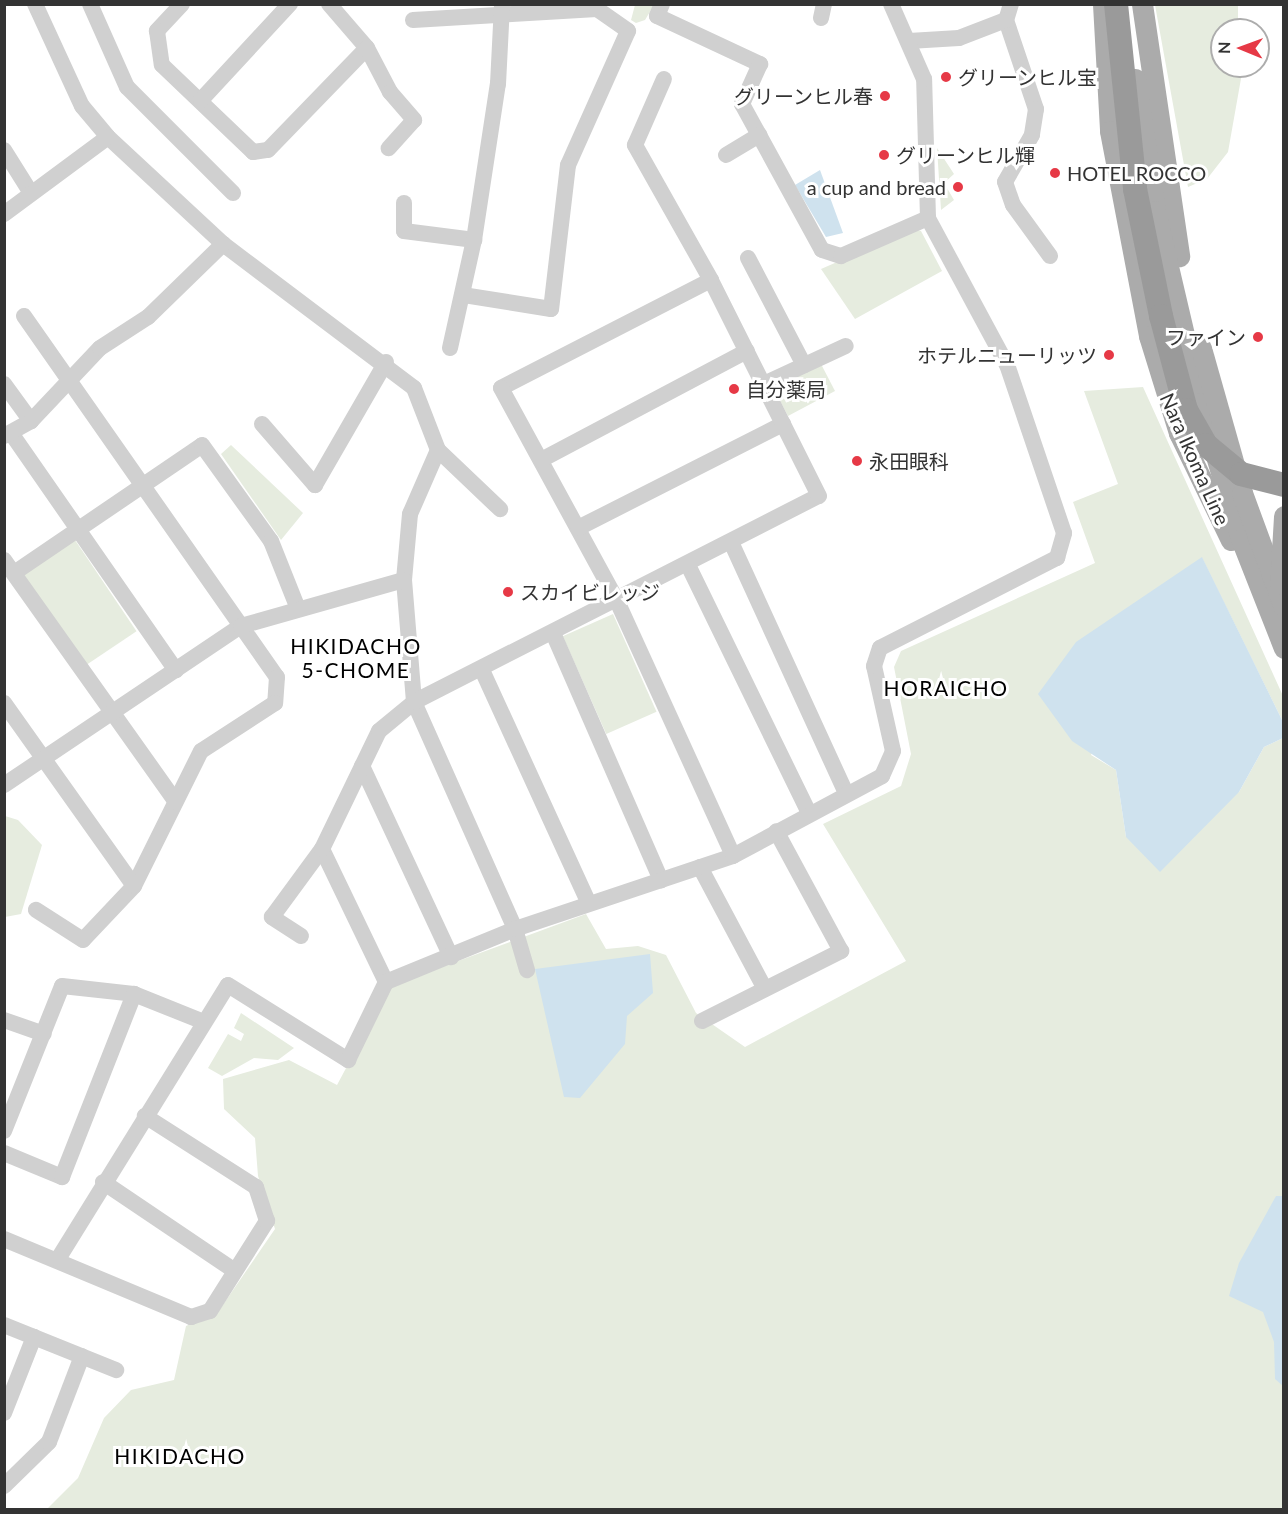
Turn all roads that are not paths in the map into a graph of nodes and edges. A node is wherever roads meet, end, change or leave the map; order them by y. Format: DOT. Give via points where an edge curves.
graph roads {
  1 [pos="34,4"];
  2 [pos="90,4"];
  3 [pos="182,4"];
  4 [pos="290,4"];
  5 [pos="329,4"];
  6 [pos="662,4"];
  7 [pos="891,4"];
  8 [pos="1103,4"];
  9 [pos="1116,4"];
  10 [pos="1127,4"];
  11 [pos="1142,4"];
  12 [pos="596,7"];
  13 [pos="502,9"];
  14 [pos="1008,12"];
  15 [pos="413,20"];
  16 [pos="909,41"];
  17 [pos="367,48"];
  18 [pos="664,79"];
  19 [pos="201,100"];
  20 [pos="759,135"];
  21 [pos="108,137"];
  22 [pos="389,148"];
  23 [pos="4,150"];
  24 [pos="726,155"];
  25 [pos="31,193"];
  26 [pos="233,193"];
  27 [pos="404,203"];
  28 [pos="4,214"];
  29 [pos="927,218"];
  30 [pos="474,240"];
  31 [pos="223,244"];
  32 [pos="1050,256"];
  33 [pos="748,258"];
  34 [pos="711,280"];
  35 [pos="464,295"];
  36 [pos="24,316"];
  37 [pos="846,346"];
  38 [pos="450,348"];
  39 [pos="747,351"];
  40 [pos="386,362"];
  41 [pos="804,365"];
  42 [pos="71,383"];
  43 [pos="4,384"];
  44 [pos="764,384"];
  45 [pos="31,421"];
  46 [pos="262,424"];
  47 [pos="783,424"];
  48 [pos="8,435"];
  49 [pos="1227,441"];
  50 [pos="438,450"];
  51 [pos="541,460"];
  52 [pos="1284,470"];
  53 [pos="1284,484"];
  54 [pos="143,487"];
  55 [pos="500,509"];
  56 [pos="1284,516"];
  57 [pos="77,527"];
  58 [pos="578,528"];
  59 [pos="731,542"];
  60 [pos="688,565"];
  61 [pos="9,567"];
  62 [pos="404,580"];
  63 [pos="617,601"];
  64 [pos="298,609"];
  65 [pos="1279,609"];
  66 [pos="241,626"];
  67 [pos="553,633"];
  68 [pos="1284,648"];
  69 [pos="176,670"];
  70 [pos="482,670"];
  71 [pos="414,702"];
  72 [pos="4,704"];
  73 [pos="111,713"];
  74 [pos="43,760"];
  75 [pos="362,765"];
  76 [pos="4,785"];
  77 [pos="846,793"];
  78 [pos="175,801"];
  79 [pos="808,813"];
  80 [pos="776,831"];
  81 [pos="322,849"];
  82 [pos="733,856"];
  83 [pos="700,867"];
  84 [pos="662,880"];
  85 [pos="134,886"];
  86 [pos="588,903"];
  87 [pos="36,910"];
  88 [pos="515,928"];
  89 [pos="301,936"];
  90 [pos="451,957"];
  91 [pos="527,970"];
  92 [pos="386,982"];
  93 [pos="765,989"];
  94 [pos="134,994"];
  95 [pos="4,1020"];
  96 [pos="702,1021"];
  97 [pos="204,1022"];
  98 [pos="44,1034"];
  99 [pos="145,1116"];
  100 [pos="4,1131"];
  101 [pos="4,1153"];
  102 [pos="103,1182"];
  103 [pos="4,1239"];
  104 [pos="58,1259"];
  105 [pos="235,1271"];
  106 [pos="4,1325"];
  107 [pos="34,1336"];
  108 [pos="82,1356"];
  109 [pos="116,1370"];
  110 [pos="4,1413"];
  111 [pos="4,1486"];
  1 -- 21 [label="street" via="82,106"];
  2 -- 26 [label="street" via="127,87"];
  3 -- 19 [label="street" via="157,31 155,44 162,65"];
  4 -- 19 [label="street"];
  5 -- 17 [label="street"];
  6 -- 20 [label="street" via="657,16 760,64 742,104"];
  7 -- 16 [label="street"];
  8 -- 65 [label="main road, Nara Ikoma Line" via="1116,174 1162,387 1194,467"];
  9 -- 53 [label="highway, bridge" via="1135,189 1161,316 1186,410 1206,445 1241,474"];
  10 -- 65 [label="main road, Nara Ikoma Line" via="1152,191 1181,330 1241,539"];
  11 -- 49 [label="main road, Nara Ikoma Line" via="1167,193 1187,294"];
  12 -- 13 [label="street"];
  12 -- 35 [label="street" via="628,31 568,165 551,309"];
  13 -- 15 [label="street"];
  13 -- 30 [label="street" via="498,84"];
  14 -- 16 [label="street" via="959,38"];
  14 -- 32 [label="street" via="1036,110 1032,135 1005,182 1012,205"];
  16 -- 29 [label="street" via="924,79"];
  17 -- 19 [label="street" via="268,150 253,152"];
  17 -- 22 [label="street" via="390,92 414,120"];
  18 -- 34 [label="street" via="635,145"];
  20 -- 24 [label="street"];
  20 -- 29 [label="street" via="822,250 841,256"];
  21 -- 25 [label="street"];
  21 -- 31 [label="street"];
  23 -- 25 [label="street"];
  25 -- 28 [label="street"];
  27 -- 30 [label="street" via="404,231"];
  29 -- 77 [label="street" via="1007,365 1064,542 1051,562 880,648 874,666 892,760 882,776"];
  30 -- 35 [label="street"];
  31 -- 40 [label="street"];
  31 -- 42 [label="street" via="148,317 100,348"];
  33 -- 41 [label="street"];
  34 -- 39 [label="street"];
  34 -- 51 [label="street" via="501,388"];
  35 -- 38 [label="street"];
  36 -- 42 [label="street"];
  37 -- 41 [label="street"];
  39 -- 44 [label="street"];
  39 -- 51 [label="street"];
  40 -- 46 [label="street" via="315,485"];
  40 -- 50 [label="street" via="414,388"];
  41 -- 44 [label="street"];
  42 -- 45 [label="street"];
  42 -- 54 [label="street"];
  43 -- 45 [label="street"];
  44 -- 47 [label="street"];
  45 -- 48 [label="street"];
  47 -- 58 [label="street"];
  47 -- 59 [label="street" via="819,496"];
  48 -- 57 [label="street"];
  49 -- 52 [label="main road" via="1245,469 1269,475"];
  49 -- 65 [label="main road, Nara Ikoma Line"];
  50 -- 55 [label="street"];
  50 -- 62 [label="street" via="410,514"];
  51 -- 58 [label="street"];
  54 -- 57 [label="street"];
  54 -- 64 [label="street" via="202,446 271,541"];
  54 -- 66 [label="street"];
  56 -- 65 [label="main road"];
  57 -- 61 [label="street"];
  57 -- 69 [label="street"];
  58 -- 63 [label="street"];
  59 -- 60 [label="street"];
  59 -- 77 [label="street"];
  60 -- 63 [label="street"];
  60 -- 79 [label="street"];
  61 -- 73 [label="street"];
  62 -- 64 [label="street"];
  62 -- 71 [label="street"];
  63 -- 67 [label="street"];
  63 -- 82 [label="street"];
  64 -- 66 [label="street"];
  65 -- 68 [label="main road, Nara Ikoma Line"];
  66 -- 69 [label="street"];
  66 -- 78 [label="street" via="277,677 275,703 201,751"];
  67 -- 70 [label="street"];
  67 -- 84 [label="street"];
  69 -- 73 [label="street"];
  70 -- 71 [label="street"];
  70 -- 86 [label="street"];
  71 -- 75 [label="street" via="379,731"];
  71 -- 88 [label="street"];
  72 -- 74 [label="street"];
  73 -- 74 [label="street"];
  73 -- 78 [label="street"];
  74 -- 76 [label="street"];
  74 -- 85 [label="street"];
  75 -- 81 [label="street"];
  75 -- 90 [label="street"];
  77 -- 79 [label="street"];
  78 -- 85 [label="street"];
  79 -- 80 [label="street"];
  80 -- 82 [label="street"];
  80 -- 93 [label="street" via="841,951"];
  81 -- 89 [label="street" via="272,917"];
  81 -- 92 [label="street"];
  82 -- 83 [label="street"];
  83 -- 84 [label="street"];
  83 -- 93 [label="street"];
  84 -- 86 [label="street"];
  85 -- 87 [label="street" via="83,940"];
  86 -- 88 [label="street"];
  88 -- 90 [label="street"];
  88 -- 91 [label="street"];
  90 -- 92 [label="street"];
  92 -- 97 [label="street" via="348,1060 228,985"];
  93 -- 96 [label="street"];
  94 -- 97 [label="street"];
  94 -- 98 [label="street" via="62,986"];
  94 -- 101 [label="street" via="62,1177"];
  95 -- 98 [label="street"];
  97 -- 99 [label="street"];
  98 -- 100 [label="street"];
  99 -- 102 [label="street"];
  99 -- 105 [label="street" via="256,1187 267,1221"];
  102 -- 104 [label="street"];
  102 -- 105 [label="street"];
  103 -- 104 [label="street"];
  104 -- 105 [label="street" via="191,1317 210,1311"];
  106 -- 107 [label="street"];
  107 -- 108 [label="street"];
  107 -- 110 [label="street"];
  108 -- 109 [label="street"];
  108 -- 111 [label="street" via="49,1442"];
}
